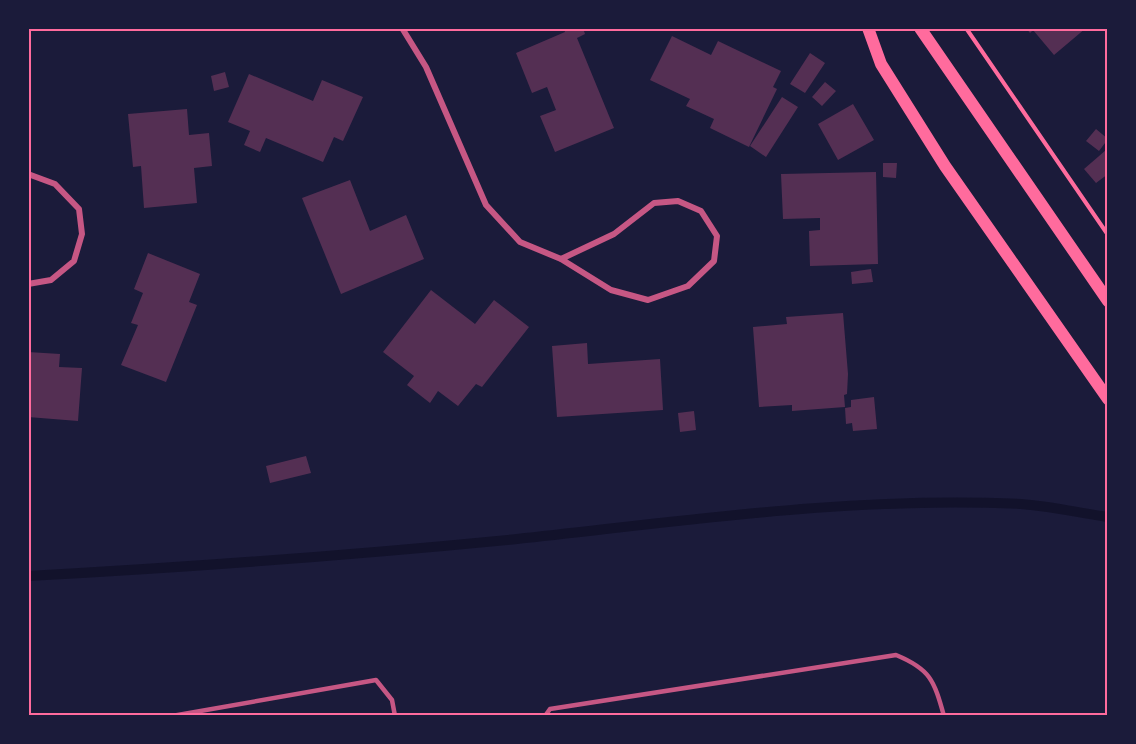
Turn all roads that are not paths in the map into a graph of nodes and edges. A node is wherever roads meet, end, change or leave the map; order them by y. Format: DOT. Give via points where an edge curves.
graph roads {
  1 [pos="402,28"];
  2 [pos="868,28"];
  3 [pos="920,28"];
  4 [pos="28,174"];
  5 [pos="561,259"];
  6 [pos="28,284"];
  7 [pos="1107,301"];
  8 [pos="1107,399"];
  9 [pos="172,716"];
  10 [pos="395,716"];
  11 [pos="545,716"];
  12 [pos="944,716"];
  1 -- 5 [label="street" via="426,67 486,205 520,242"];
  2 -- 8 [label="main road" via="880,64 945,166"];
  3 -- 7 [label="main road"];
  4 -- 6 [label="street" via="55,184 79,209 82,234 74,261 51,280"];
  5 -- 5 [label="street" via="614,234 654,203 678,201 701,211 717,236 714,261 688,286 648,300 611,290"];
  9 -- 10 [label="lane" via="376,680 392,700"];
  11 -- 12 [label="lane" via="550,709 896,655 921,665 937,693"];
}
